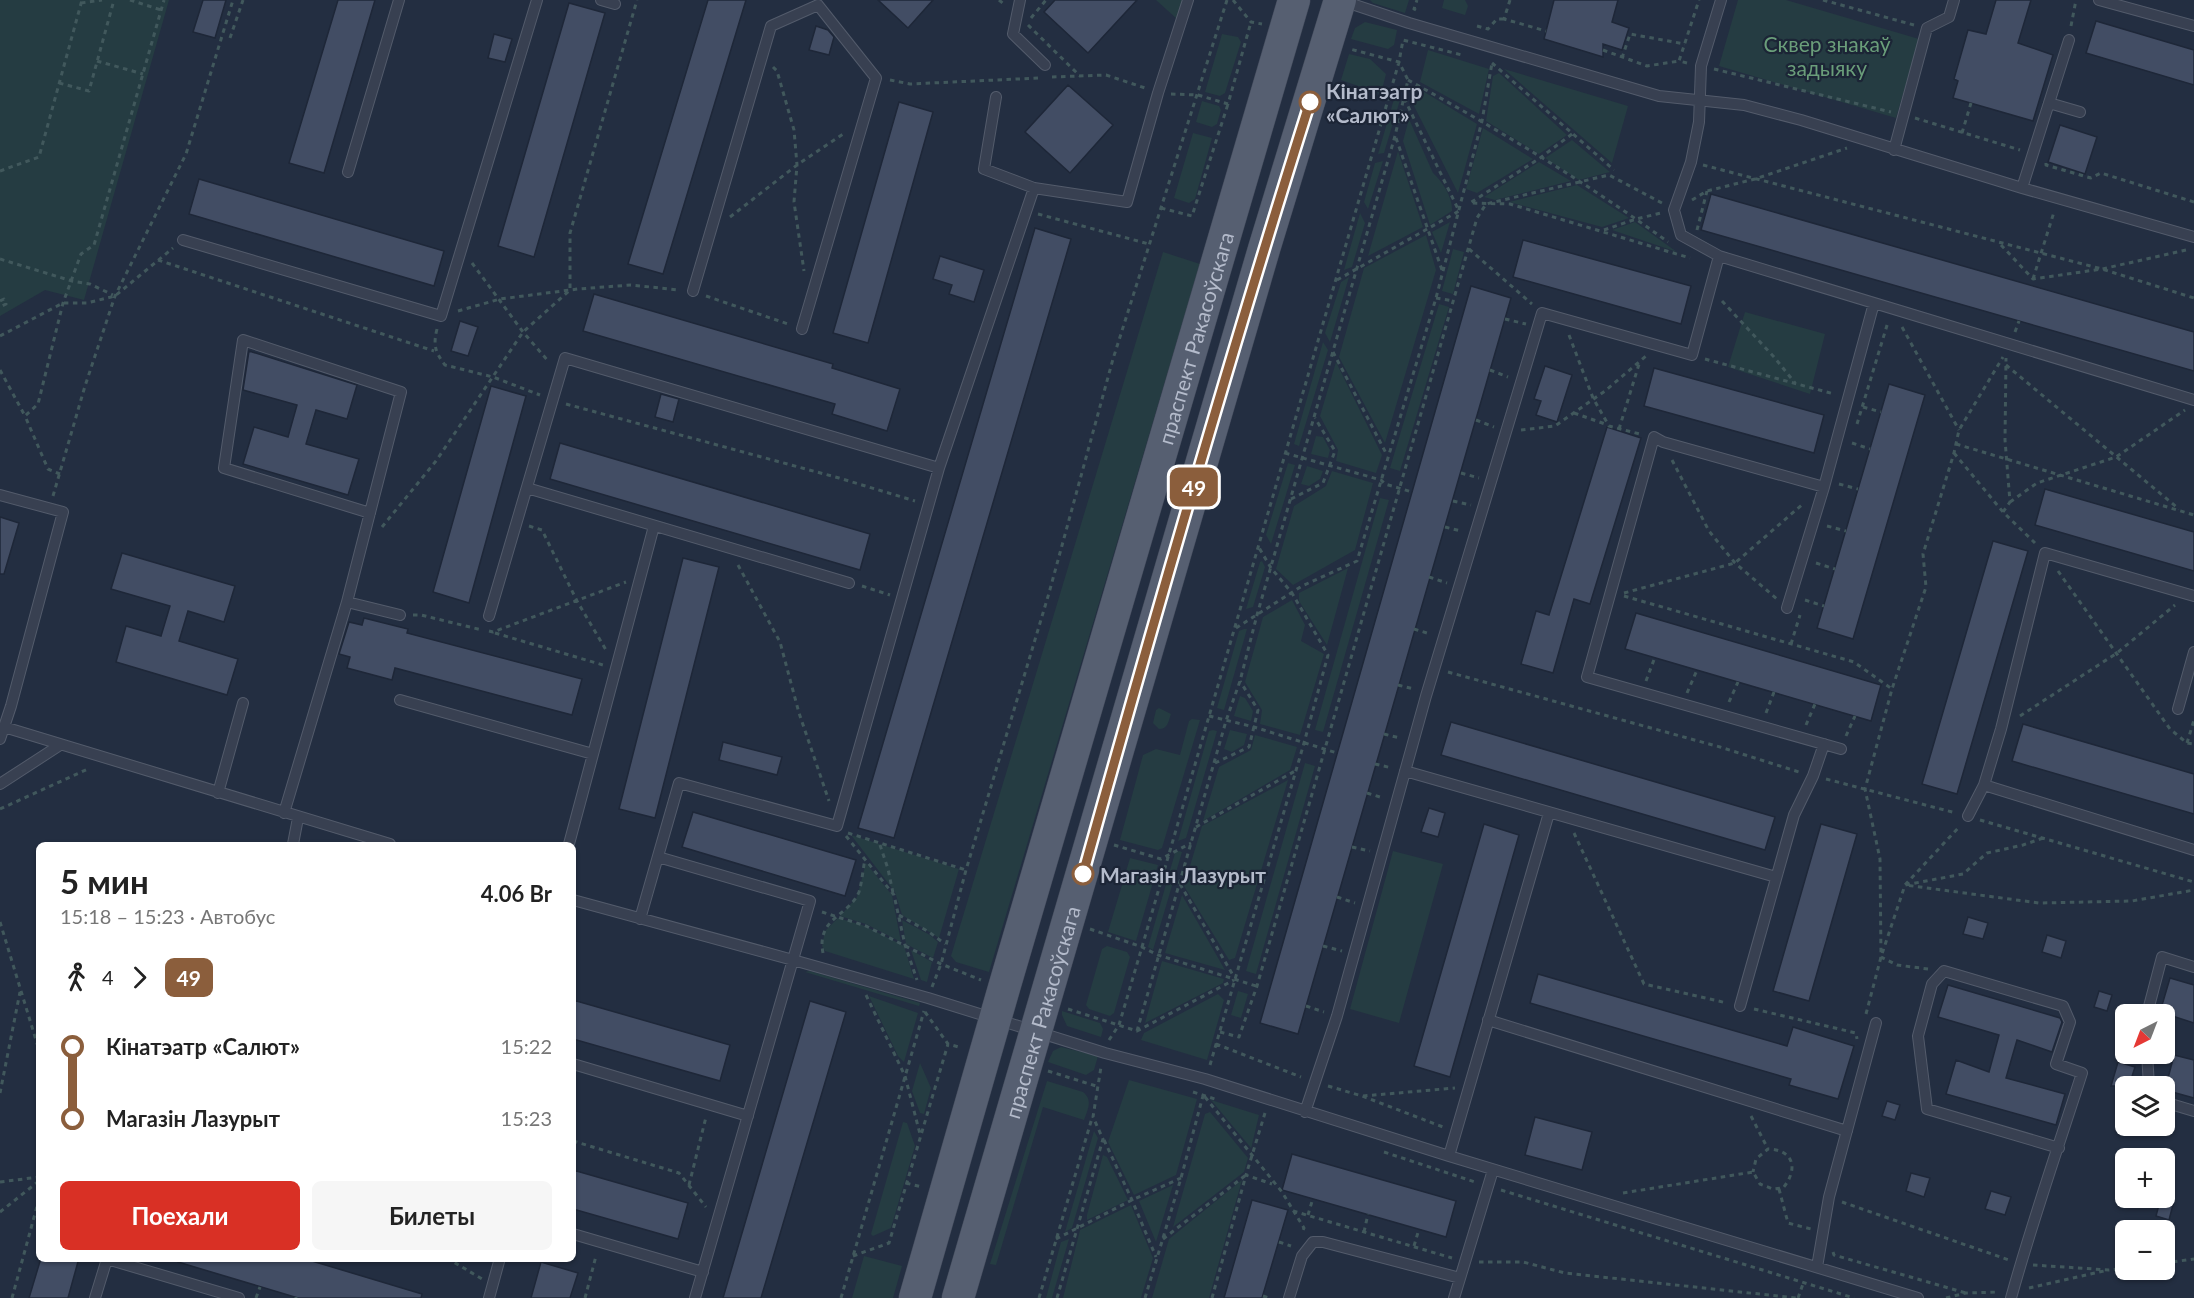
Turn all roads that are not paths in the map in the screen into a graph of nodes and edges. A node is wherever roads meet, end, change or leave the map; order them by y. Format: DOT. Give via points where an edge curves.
graph roads {
  1 [pos="399,0"];
  2 [pos="537,0"];
  3 [pos="601,0"];
  4 [pos="1020,0"];
  5 [pos="1188,0"];
  6 [pos="1294,0"];
  7 [pos="1340,0"];
  8 [pos="1721,0"];
  9 [pos="1954,0"];
  10 [pos="2099,0"];
  11 [pos="819,3"];
  12 [pos="615,4"];
  13 [pos="2194,26"];
  14 [pos="2069,40"];
  15 [pos="1045,65"];
  16 [pos="996,97"];
  17 [pos="1699,99"];
  18 [pos="2049,103"];
  19 [pos="2080,112"];
  20 [pos="1894,150"];
  21 [pos="348,172"];
  22 [pos="1034,188"];
  23 [pos="2022,188"];
  24 [pos="2194,237"];
  25 [pos="183,240"];
  26 [pos="1719,256"];
  27 [pos="693,291"];
  28 [pos="1874,303"];
  29 [pos="802,329"];
  30 [pos="2194,402"];
  31 [pos="939,468"];
  32 [pos="1824,487"];
  33 [pos="527,488"];
  34 [pos="0,495"];
  35 [pos="370,513"];
  36 [pos="654,526"];
  37 [pos="849,583"];
  38 [pos="2191,596"];
  39 [pos="347,602"];
  40 [pos="1787,608"];
  41 [pos="400,615"];
  42 [pos="489,616"];
  43 [pos="2194,652"];
  44 [pos="400,700"];
  45 [pos="243,703"];
  46 [pos="2178,709"];
  47 [pos="4,727"];
  48 [pos="0,739"];
  49 [pos="1824,744"];
  50 [pos="60,745"];
  51 [pos="1841,750"];
  52 [pos="593,754"];
  53 [pos="1401,770"];
  54 [pos="0,784"];
  55 [pos="1984,785"];
  56 [pos="218,793"];
  57 [pos="284,813"];
  58 [pos="1550,813"];
  59 [pos="1968,816"];
  60 [pos="298,818"];
  61 [pos="292,842"];
  62 [pos="383,842"];
  63 [pos="570,842"];
  64 [pos="2194,850"];
  65 [pos="658,857"];
  66 [pos="1776,877"];
  67 [pos="576,901"];
  68 [pos="640,919"];
  69 [pos="795,956"];
  70 [pos="2194,967"];
  71 [pos="2150,1004"];
  72 [pos="1740,1006"];
  73 [pos="995,1019"];
  74 [pos="1488,1020"];
  75 [pos="1876,1023"];
  76 [pos="1036,1032"];
  77 [pos="576,1065"];
  78 [pos="2175,1105"];
  79 [pos="2194,1111"];
  80 [pos="1305,1112"];
  81 [pos="748,1116"];
  82 [pos="1847,1131"];
  83 [pos="2058,1148"];
  84 [pos="1449,1156"];
  85 [pos="1493,1170"];
  86 [pos="576,1235"];
  87 [pos="106,1262"];
  88 [pos="116,1262"];
  89 [pos="499,1262"];
  90 [pos="1814,1266"];
  91 [pos="703,1272"];
  92 [pos="1460,1278"];
  93 [pos="221,1296"];
  94 [pos="94,1298"];
  95 [pos="239,1298"];
  96 [pos="489,1298"];
  97 [pos="695,1298"];
  98 [pos="915,1298"];
  99 [pos="958,1298"];
  100 [pos="1289,1298"];
  101 [pos="1454,1298"];
  102 [pos="1918,1298"];
  103 [pos="2011,1298"];
  1 -- 21 [label="lane"];
  2 -- 25 [label="lane" via="441,316"];
  3 -- 12 [label="lane"];
  4 -- 15 [label="lane" via="1012,34"];
  5 -- 22 [label="lane" via="1127,202"];
  6 -- 73 [label="main road, праспект Ракасоўскага"];
  7 -- 17 [label="lane" via="1659,96"];
  7 -- 76 [label="main road, праспект Ракасоўскага"];
  8 -- 17 [label="lane" via="1701,66"];
  9 -- 20 [label="lane" via="1949,16 1927,28"];
  10 -- 13 [label="lane"];
  11 -- 27 [label="lane" via="771,26"];
  11 -- 29 [label="lane" via="876,78"];
  14 -- 18 [label="lane"];
  16 -- 22 [label="lane" via="984,169"];
  17 -- 20 [label="lane" via="1744,105"];
  17 -- 26 [label="lane" via="1700,122 1691,162 1674,210 1681,235"];
  18 -- 19 [label="lane"];
  18 -- 23 [label="lane"];
  20 -- 23 [label="lane"];
  22 -- 31 [label="lane"];
  23 -- 24 [label="lane"];
  26 -- 28 [label="lane"];
  26 -- 53 [label="lane" via="1692,355 1542,313"];
  28 -- 30 [label="lane"];
  28 -- 32 [label="lane"];
  31 -- 33 [label="lane" via="565,358"];
  31 -- 65 [label="lane" via="837,826 679,783"];
  32 -- 40 [label="lane"];
  32 -- 49 [label="lane" via="1658,440 1587,677"];
  33 -- 36 [label="lane"];
  33 -- 42 [label="lane"];
  34 -- 47 [label="lane" via="63,512"];
  35 -- 35 [label="lane" via="401,392 243,340 224,468"];
  35 -- 39 [label="lane"];
  36 -- 37 [label="lane"];
  36 -- 52 [label="lane"];
  38 -- 55 [label="lane" via="2045,553"];
  39 -- 41 [label="lane"];
  39 -- 57 [label="lane"];
  43 -- 46 [label="lane"];
  44 -- 52 [label="lane"];
  45 -- 56 [label="lane"];
  47 -- 48 [label="lane"];
  47 -- 50 [label="lane"];
  49 -- 51 [label="lane"];
  49 -- 66 [label="lane" via="1794,815"];
  50 -- 54 [label="lane"];
  50 -- 56 [label="lane"];
  52 -- 63 [label="lane"];
  53 -- 58 [label="lane"];
  53 -- 80 [label="lane" via="1336,1016"];
  55 -- 59 [label="lane"];
  55 -- 64 [label="lane"];
  56 -- 57 [label="lane"];
  57 -- 60 [label="lane"];
  58 -- 66 [label="lane"];
  58 -- 74 [label="lane"];
  60 -- 61 [label="lane"];
  60 -- 62 [label="lane"];
  65 -- 68 [label="lane"];
  65 -- 69 [label="lane" via="810,902"];
  66 -- 72 [label="lane"];
  67 -- 68 [label="lane"];
  68 -- 69 [label="lane"];
  69 -- 73 [label="lane"];
  69 -- 81 [label="lane"];
  70 -- 71 [label="lane" via="2162,957"];
  73 -- 76 [label="lane"];
  73 -- 98 [label="main road, праспект Ракасоўскага"];
  74 -- 82 [label="lane"];
  74 -- 84 [label="lane"];
  75 -- 82 [label="lane"];
  76 -- 80 [label="lane" via="1205,1079"];
  76 -- 99 [label="main road, праспект Ракасоўскага"];
  77 -- 81 [label="lane"];
  78 -- 79 [label="lane"];
  80 -- 84 [label="lane"];
  81 -- 91 [label="lane"];
  82 -- 90 [label="lane"];
  83 -- 83 [label="lane" via="2082,1073 2056,1064 2070,1022 2063,1006 1944,971 1932,984 1918,1036 1928,1108"];
  83 -- 103 [label="lane"];
  84 -- 85 [label="lane"];
  85 -- 90 [label="lane"];
  85 -- 92 [label="lane"];
  86 -- 91 [label="lane"];
  87 -- 94 [label="lane"];
  88 -- 93 [label="lane"];
  89 -- 96 [label="lane"];
  90 -- 102 [label="lane"];
  91 -- 97 [label="lane"];
  92 -- 100 [label="lane" via="1313,1242 1302,1256"];
  92 -- 101 [label="lane"];
  93 -- 95 [label="lane"];
}
